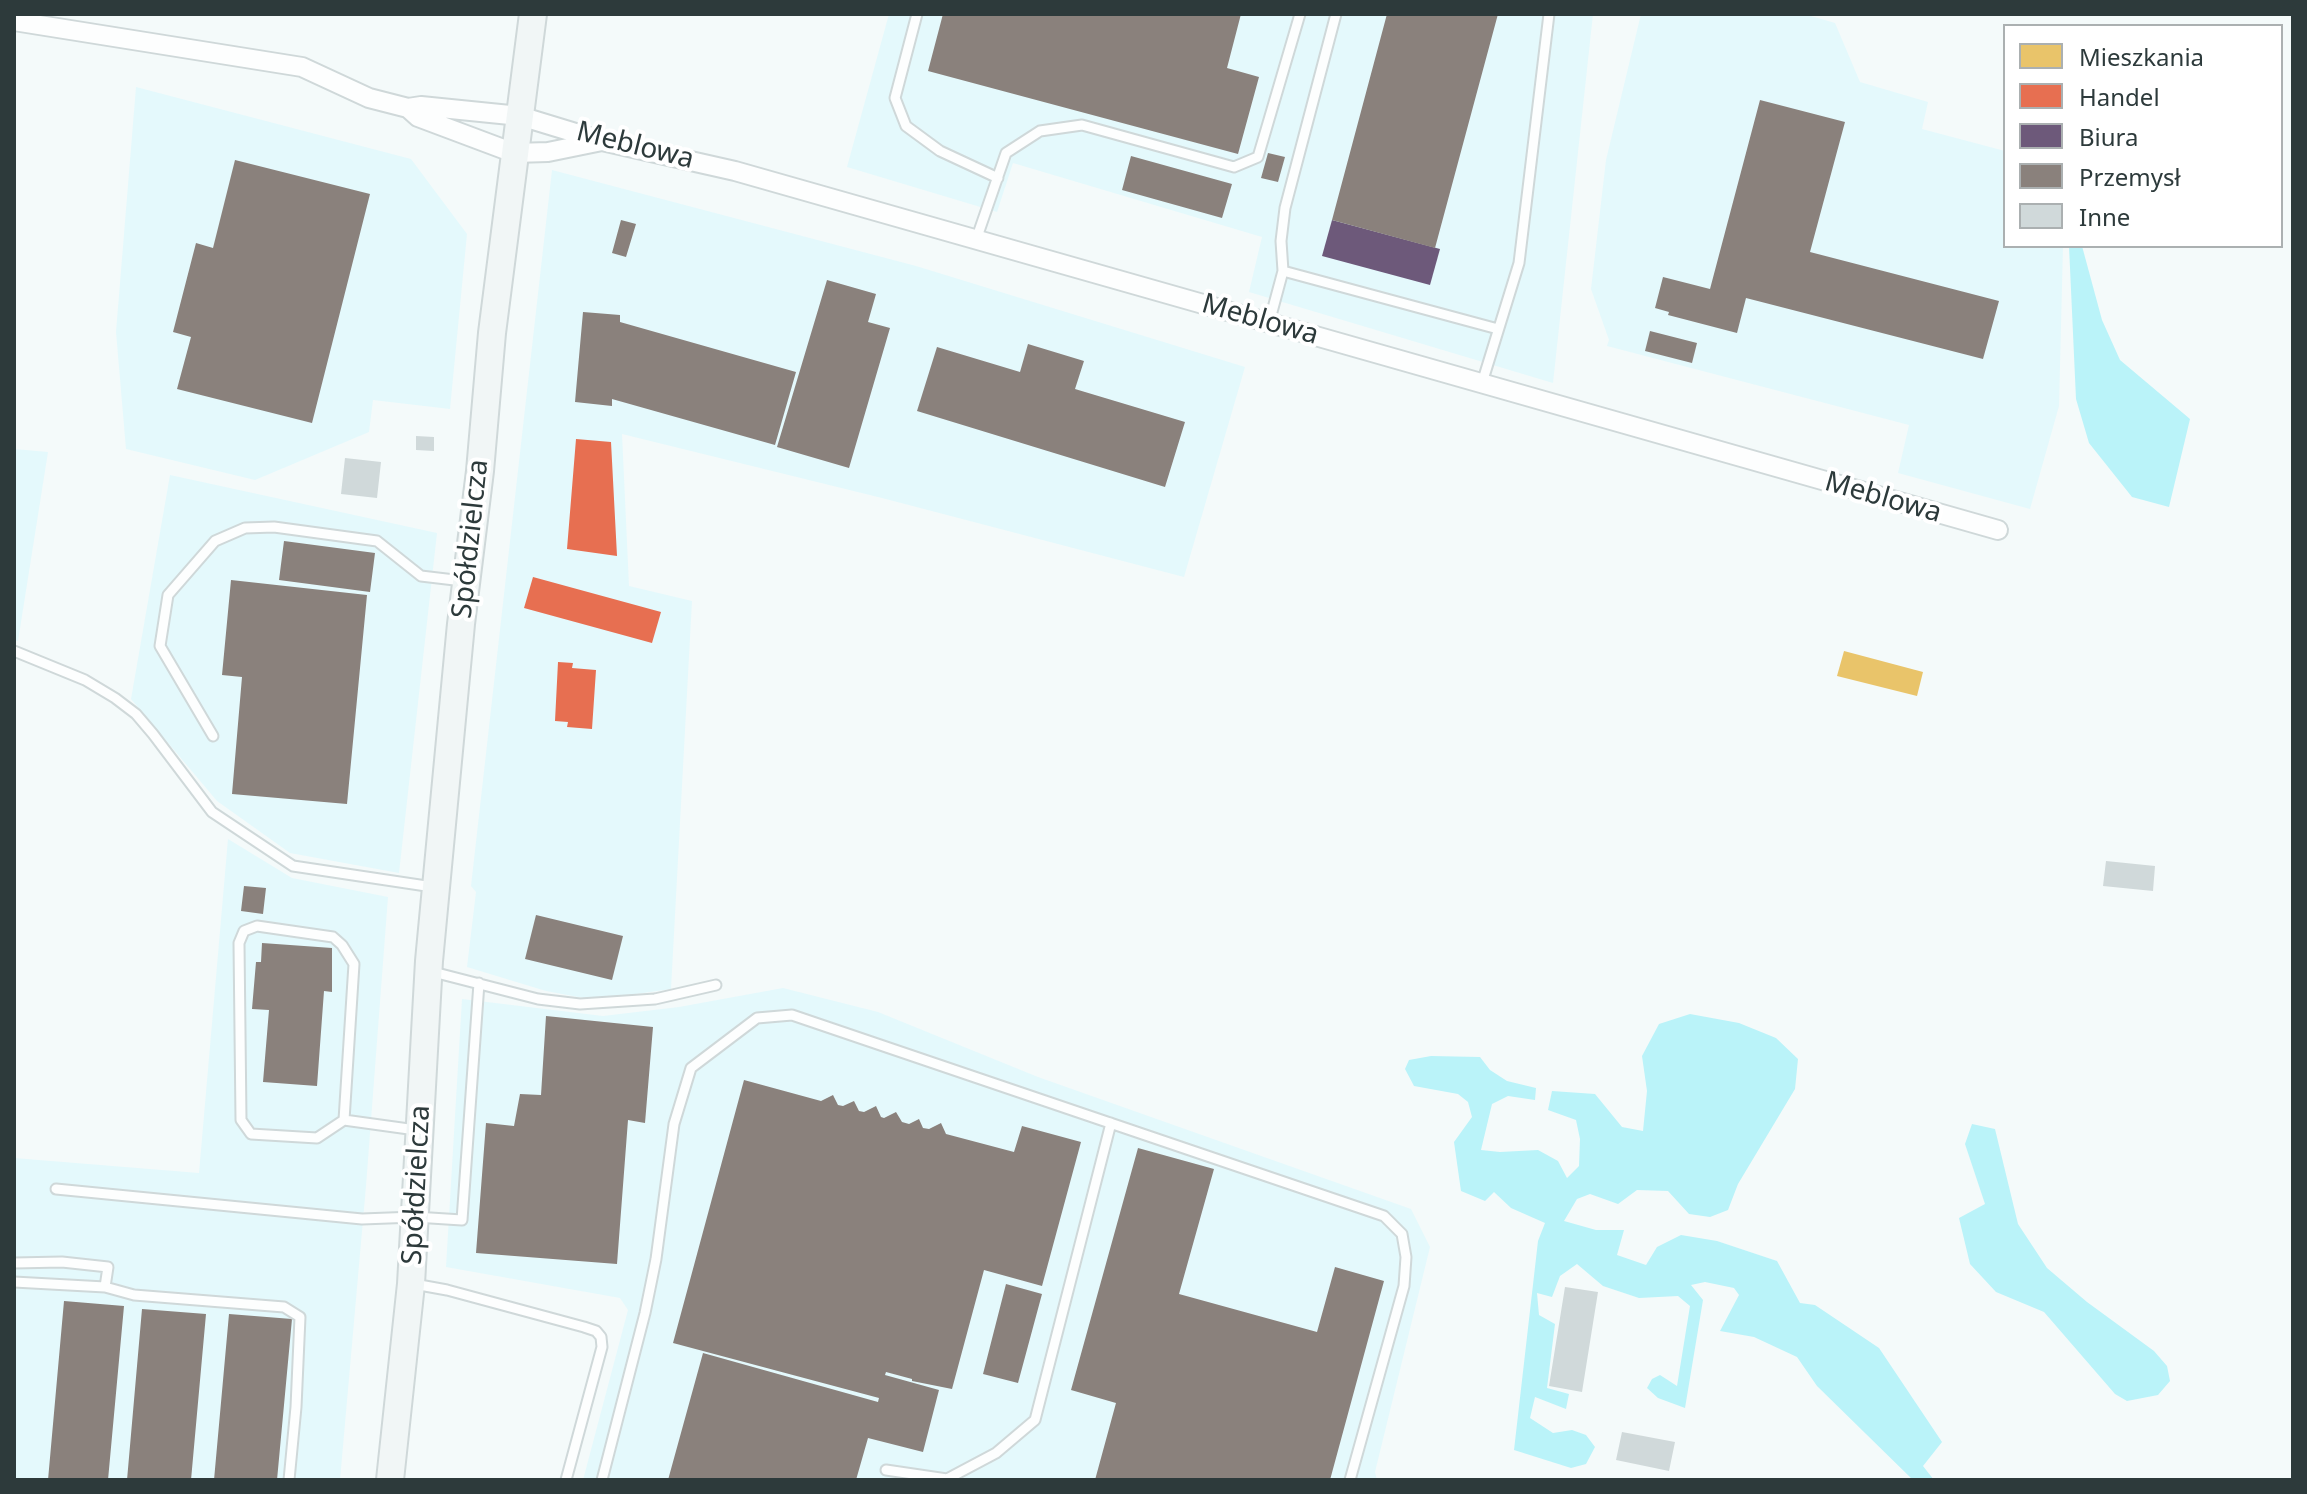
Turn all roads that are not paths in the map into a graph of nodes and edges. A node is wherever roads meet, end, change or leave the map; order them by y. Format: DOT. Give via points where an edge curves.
graph roads {
  1 [pos="533,14"];
  2 [pos="917,14"];
  3 [pos="1300,14"];
  4 [pos="1336,14"];
  5 [pos="1549,14"];
  6 [pos="14,21"];
  7 [pos="408,108"];
  8 [pos="520,116"];
  9 [pos="602,141"];
  10 [pos="514,153"];
  11 [pos="998,178"];
  12 [pos="976,240"];
  13 [pos="1283,271"];
  14 [pos="1269,323"];
  15 [pos="1498,329"];
  16 [pos="1482,383"];
  17 [pos="1998,530"];
  18 [pos="466,581"];
  19 [pos="14,651"];
  20 [pos="213,736"];
  21 [pos="436,888"];
  22 [pos="428,971"];
  23 [pos="479,983"];
  24 [pos="716,985"];
  25 [pos="344,1120"];
  26 [pos="1111,1123"];
  27 [pos="420,1131"];
  28 [pos="56,1189"];
  29 [pos="415,1217"];
  30 [pos="14,1263"];
  31 [pos="14,1282"];
  32 [pos="411,1284"];
  33 [pos="105,1287"];
  34 [pos="886,1470"];
  35 [pos="289,1480"];
  36 [pos="390,1480"];
  37 [pos="566,1480"];
  38 [pos="602,1480"];
  39 [pos="1350,1480"];
  1 -- 8 [label="street, Spółdzielcza"];
  2 -- 11 [label="lane" via="895,98 906,126 940,151"];
  3 -- 11 [label="lane" via="1258,157 1234,167 1082,125 1040,131 1006,153"];
  4 -- 13 [label="lane" via="1285,208"];
  5 -- 15 [label="lane" via="1523,243"];
  6 -- 7 [label="street" via="302,67 369,98"];
  7 -- 8 [label="street"];
  7 -- 10 [label="street" via="418,117"];
  8 -- 9 [label="street, Meblowa"];
  8 -- 10 [label="street, Spółdzielcza"];
  9 -- 10 [label="street"];
  9 -- 12 [label="street, Meblowa" via="735,171"];
  10 -- 18 [label="street, Spółdzielcza"];
  11 -- 12 [label="lane"];
  12 -- 14 [label="street, Meblowa"];
  13 -- 14 [label="lane"];
  13 -- 15 [label="lane"];
  14 -- 16 [label="street, Meblowa"];
  15 -- 16 [label="lane"];
  16 -- 17 [label="street, Meblowa"];
  18 -- 20 [label="lane" via="421,576 377,541 274,527 245,528 215,541 168,595 160,646"];
  18 -- 21 [label="street, Spółdzielcza"];
  19 -- 21 [label="lane" via="85,680 136,714 212,812 293,866"];
  21 -- 22 [label="street, Spółdzielcza"];
  22 -- 23 [label="lane"];
  22 -- 27 [label="street, Spółdzielcza"];
  23 -- 24 [label="lane" via="580,1004 655,999"];
  23 -- 29 [label="lane" via="462,1220"];
  25 -- 25 [label="lane" via="317,1138 251,1134 241,1120 239,943 244,931 257,926 333,937 354,964"];
  25 -- 27 [label="lane"];
  26 -- 34 [label="lane" via="1035,1420 996,1453 947,1479"];
  26 -- 38 [label="lane" via="792,1015 757,1018 691,1068 674,1124 645,1313"];
  26 -- 39 [label="lane" via="1369,1210 1402,1234 1404,1286"];
  27 -- 29 [label="street, Spółdzielcza"];
  28 -- 29 [label="lane" via="362,1219"];
  29 -- 32 [label="street, Spółdzielcza"];
  30 -- 33 [label="lane" via="108,1267"];
  31 -- 33 [label="lane"];
  32 -- 36 [label="street, Spółdzielcza"];
  32 -- 37 [label="lane" via="556,1319 601,1337"];
  33 -- 35 [label="lane" via="134,1295 284,1307 300,1317"];
}
